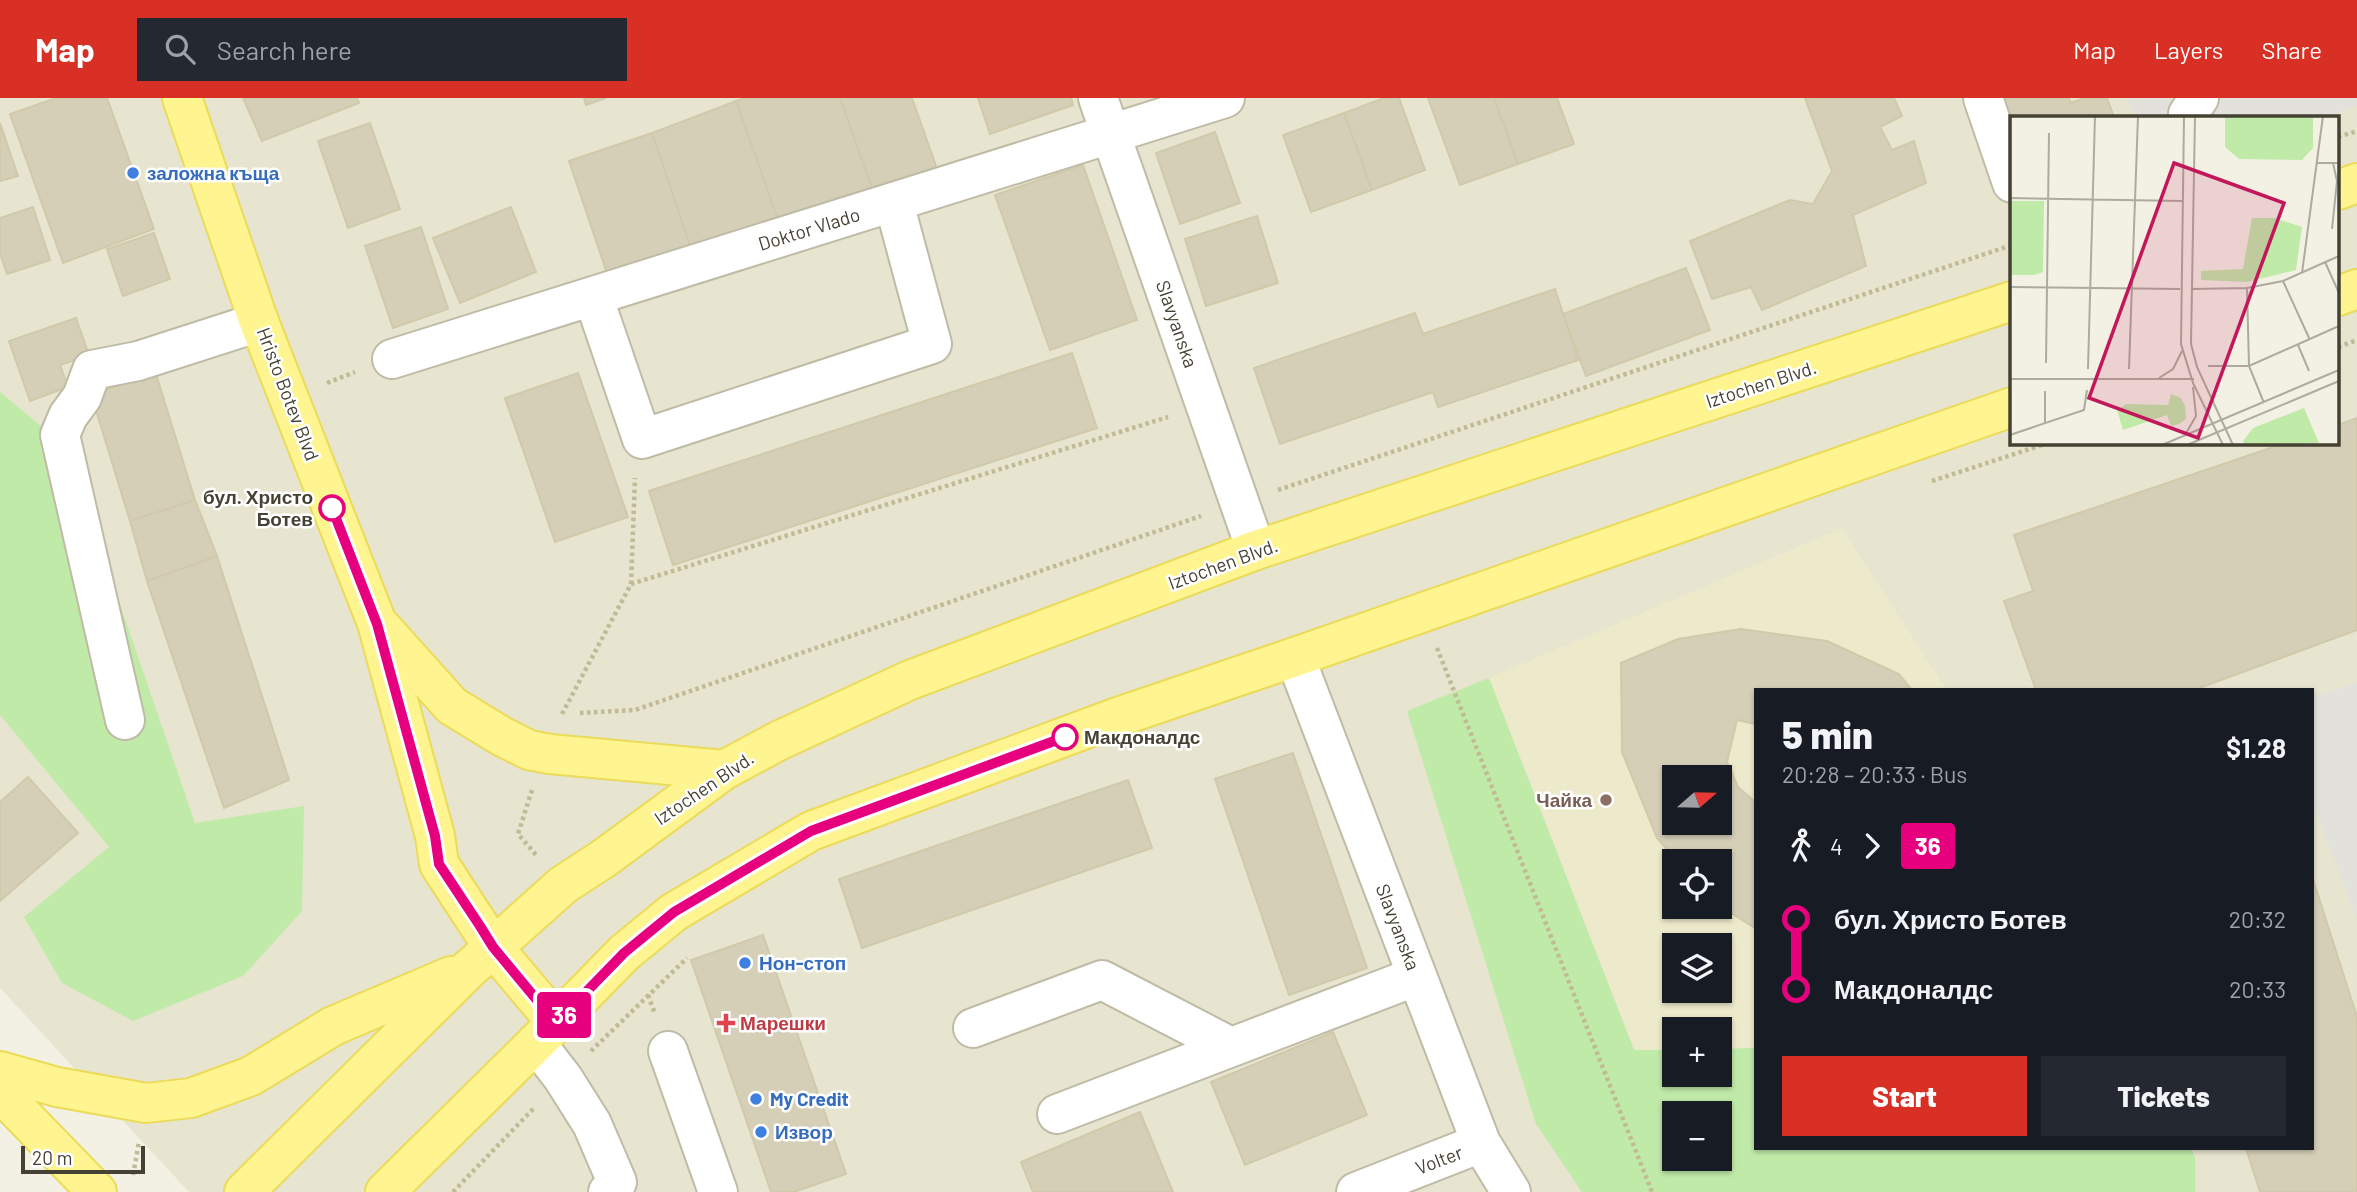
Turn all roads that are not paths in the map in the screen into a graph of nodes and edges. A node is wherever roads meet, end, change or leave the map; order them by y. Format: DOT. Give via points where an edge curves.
graph roads {
  1 [pos="182,98"];
  2 [pos="1098,98"];
  3 [pos="1225,98"];
  4 [pos="1983,98"];
  5 [pos="1111,135"];
  6 [pos="2010,177"];
  7 [pos="2357,183"];
  8 [pos="2340,189"];
  9 [pos="894,203"];
  10 [pos="2357,289"];
  11 [pos="2340,295"];
  12 [pos="593,296"];
  13 [pos="2010,302"];
  14 [pos="260,321"];
  15 [pos="392,359"];
  16 [pos="2010,408"];
  17 [pos="1256,550"];
  18 [pos="377,624"];
  19 [pos="1295,657"];
  20 [pos="125,720"];
  21 [pos="724,770"];
  22 [pos="481,958"];
  23 [pos="1417,976"];
  24 [pos="973,1028"];
  25 [pos="546,1033"];
  26 [pos="1231,1047"];
  27 [pos="668,1051"];
  28 [pos="0,1071"];
  29 [pos="0,1092"];
  30 [pos="1057,1114"];
  31 [pos="1482,1143"];
  32 [pos="97,1192"];
  33 [pos="244,1192"];
  34 [pos="386,1192"];
  35 [pos="608,1192"];
  36 [pos="718,1192"];
  37 [pos="1356,1192"];
  38 [pos="1511,1192"];
  1 -- 14 [label="main road, Hristo Botev Blvd"];
  2 -- 5 [label="street, Slavyanska"];
  3 -- 5 [label="street, Doktor Vlado"];
  4 -- 6 [label="street"];
  5 -- 9 [label="street, Doktor Vlado"];
  5 -- 17 [label="street, Slavyanska"];
  7 -- 8 [label="main road"];
  9 -- 12 [label="street, Doktor Vlado"];
  9 -- 12 [label="street" via="932,344 642,439"];
  10 -- 11 [label="main road"];
  12 -- 15 [label="street, Doktor Vlado"];
  13 -- 17 [label="main road, Iztochen Blvd."];
  14 -- 18 [label="main road, Hristo Botev Blvd"];
  14 -- 20 [label="street" via="138,361 92,370 60,435"];
  16 -- 19 [label="main road"];
  17 -- 21 [label="main road, Iztochen Blvd." via="910,680"];
  18 -- 21 [label="main road" via="452,706 529,750"];
  18 -- 22 [label="main road, Hristo Botev Blvd" via="439,864"];
  19 -- 23 [label="street, Slavyanska"];
  19 -- 25 [label="main road" via="1102,722 811,831 674,912 624,953"];
  21 -- 22 [label="main road, Iztochen Blvd." via="563,885"];
  22 -- 25 [label="main road, Hristo Botev Blvd"];
  22 -- 28 [label="main road" via="333,1026 251,1076 191,1098 146,1103"];
  22 -- 33 [label="main road, Iztochen Blvd."];
  23 -- 26 [label="street"];
  23 -- 31 [label="street, Slavyanska"];
  24 -- 26 [label="street" via="1102,980"];
  25 -- 34 [label="main road"];
  25 -- 35 [label="street" via="563,1079 592,1124 617,1182"];
  26 -- 30 [label="street"];
  27 -- 36 [label="street"];
  29 -- 32 [label="main road"];
  31 -- 37 [label="street, Volter"];
  31 -- 38 [label="street, Slavyanska"];
}
